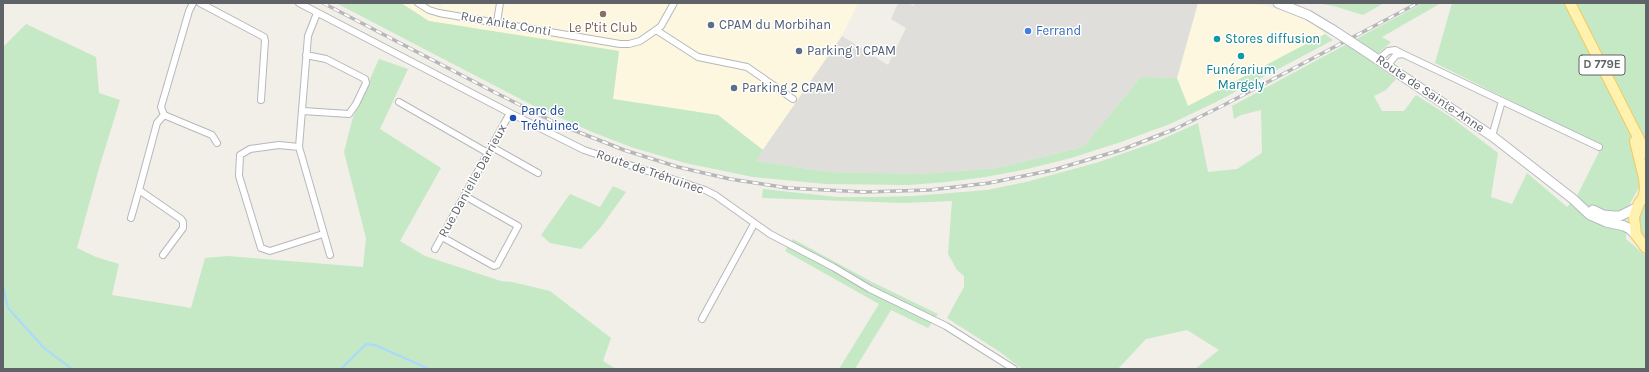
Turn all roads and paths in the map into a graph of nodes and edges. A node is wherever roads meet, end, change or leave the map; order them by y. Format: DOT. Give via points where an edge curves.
graph roads {
  1 [pos="193,3"];
  2 [pos="200,3"];
  3 [pos="299,3"];
  4 [pos="418,3"];
  5 [pos="500,3"];
  6 [pos="674,3"];
  7 [pos="1278,3"];
  8 [pos="1570,3"];
  9 [pos="317,13"];
  10 [pos="497,22"];
  11 [pos="656,30"];
  12 [pos="1403,54"];
  13 [pos="306,55"];
  14 [pos="1378,60"];
  15 [pos="1387,66"];
  16 [pos="793,99"];
  17 [pos="261,100"];
  18 [pos="1502,101"];
  19 [pos="399,102"];
  20 [pos="303,111"];
  21 [pos="510,113"];
  22 [pos="164,115"];
  23 [pos="1632,127"];
  24 [pos="1492,136"];
  25 [pos="1636,142"];
  26 [pos="217,143"];
  27 [pos="299,147"];
  28 [pos="492,147"];
  29 [pos="1599,148"];
  30 [pos="488,153"];
  31 [pos="1646,153"];
  32 [pos="1646,168"];
  33 [pos="538,173"];
  34 [pos="139,190"];
  35 [pos="465,196"];
  36 [pos="1644,196"];
  37 [pos="1573,199"];
  38 [pos="1636,208"];
  39 [pos="131,218"];
  40 [pos="754,224"];
  41 [pos="323,234"];
  42 [pos="1636,235"];
  43 [pos="442,237"];
  44 [pos="1646,248"];
  45 [pos="435,249"];
  46 [pos="163,255"];
  47 [pos="330,255"];
  48 [pos="702,320"];
  49 [pos="1014,369"];
  1 -- 22 [label="street" via="162,101"];
  2 -- 17 [label="street" via="264,37"];
  3 -- 9 [label="street, Route de Tréhuinec"];
  4 -- 10 [label="street, Rue Anita Conti" via="439,13"];
  5 -- 10 [label="street"];
  6 -- 11 [label="street, Rue Anita Conti"];
  7 -- 14 [label="main road, Route de Sainte-Anne, bridge" via="1308,15"];
  8 -- 23 [label="main road, D 779E"];
  9 -- 13 [label="street" via="308,36"];
  9 -- 21 [label="street, Route de Tréhuinec"];
  10 -- 11 [label="street, Rue Anita Conti" via="620,44 640,41"];
  11 -- 16 [label="street" via="698,56 747,67"];
  12 -- 14 [label="street" via="1391,50"];
  12 -- 15 [label="street" via="1396,55"];
  12 -- 18 [label="street"];
  13 -- 20 [label="street"];
  13 -- 20 [label="street" via="326,59 365,79 366,82 349,114"];
  14 -- 15 [label="main road, Route de Sainte-Anne"];
  15 -- 24 [label="main road, Route de Sainte-Anne"];
  18 -- 24 [label="street"];
  18 -- 29 [label="street"];
  19 -- 30 [label="street"];
  20 -- 27 [label="street"];
  21 -- 28 [label="street, Rue Danielle Darrieux"];
  21 -- 40 [label="street, Route de Tréhuinec" via="584,150 705,190"];
  22 -- 26 [label="street" via="212,135"];
  22 -- 34 [label="street" via="157,123"];
  23 -- 25 [label="main road, D 779E"];
  23 -- 31 [label="main road, D 779E"];
  24 -- 37 [label="main road, Route de Sainte-Anne"];
  25 -- 32 [label="main road, D 779E"];
  25 -- 36 [label="main road, D 779E" via="1644,178"];
  27 -- 41 [label="street"];
  27 -- 41 [label="street" via="279,145 250,149 240,155 239,176 261,248 270,251"];
  28 -- 30 [label="street, Rue Danielle Darrieux"];
  28 -- 33 [label="street"];
  30 -- 35 [label="street, Rue Danielle Darrieux"];
  34 -- 39 [label="street"];
  34 -- 46 [label="street" via="183,222 183,228"];
  35 -- 43 [label="street, Rue Danielle Darrieux"];
  35 -- 43 [label="street" via="518,226 497,265 494,266"];
  36 -- 38 [label="main road"];
  37 -- 38 [label="main road, Route de Sainte-Anne" via="1595,211 1614,216 1620,216"];
  37 -- 42 [label="main road, Route de Sainte-Anne" via="1590,215 1630,229"];
  38 -- 42 [label="main road"];
  40 -- 48 [label="street"];
  40 -- 49 [label="street, Route de Tréhuinec" via="870,289 946,326"];
  41 -- 47 [label="street"];
  42 -- 44 [label="main road"];
  43 -- 45 [label="street, Rue Danielle Darrieux"];
}
